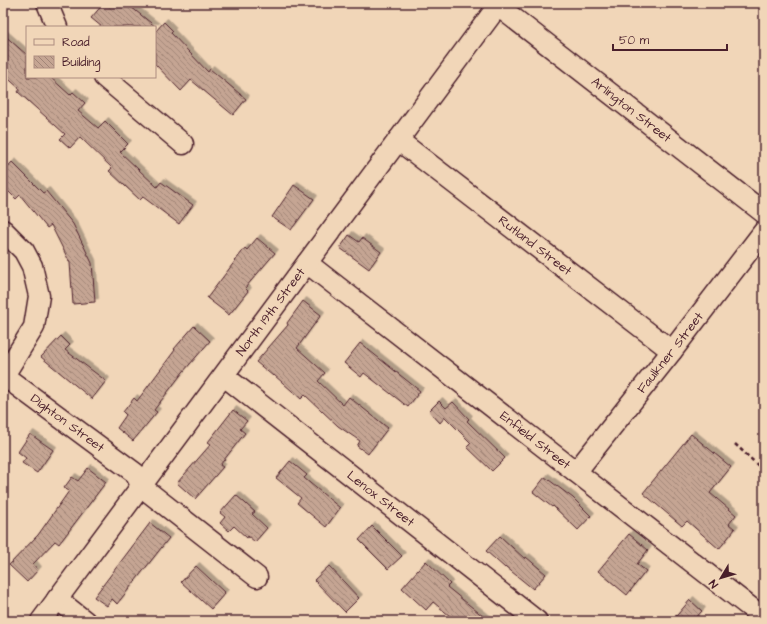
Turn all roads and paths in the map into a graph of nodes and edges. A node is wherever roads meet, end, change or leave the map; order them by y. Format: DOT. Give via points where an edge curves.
graph roads {
  1 [pos="47,3"];
  2 [pos="499,4"];
  3 [pos="57,26"];
  4 [pos="105,78"];
  5 [pos="398,140"];
  6 [pos="183,144"];
  7 [pos="764,213"];
  8 [pos="3,230"];
  9 [pos="764,231"];
  10 [pos="307,263"];
  11 [pos="672,351"];
  12 [pos="4,376"];
  13 [pos="224,376"];
  14 [pos="735,444"];
  15 [pos="764,471"];
  16 [pos="576,472"];
  17 [pos="142,487"];
  18 [pos="256,576"];
  19 [pos="57,599"];
  20 [pos="764,618"];
  21 [pos="41,621"];
  22 [pos="85,621"];
  23 [pos="537,621"];
  1 -- 3 [label="street"];
  2 -- 5 [label="street, North 19th Street"];
  2 -- 7 [label="street, Arlington Street"];
  4 -- 6 [label="street"];
  5 -- 10 [label="street, North 19th Street"];
  5 -- 11 [label="street, Rutland Street"];
  8 -- 12 [label="street, Dighton Street" via="24,251 32,266 39,296 34,327"];
  9 -- 11 [label="street, Faulkner Street"];
  10 -- 13 [label="street, North 19th Street"];
  10 -- 16 [label="street, Enfield Street"];
  11 -- 16 [label="street, Faulkner Street"];
  12 -- 17 [label="street, Dighton Street" via="135,473"];
  13 -- 17 [label="street, North 19th Street"];
  13 -- 23 [label="street, Lenox Street"];
  14 -- 15 [label="path"];
  16 -- 20 [label="street, Enfield Street"];
  17 -- 18 [label="street, Dighton Street"];
  17 -- 19 [label="street, North 19th Street"];
  19 -- 21 [label="street, North 19th Street"];
  19 -- 22 [label="street"];
}
